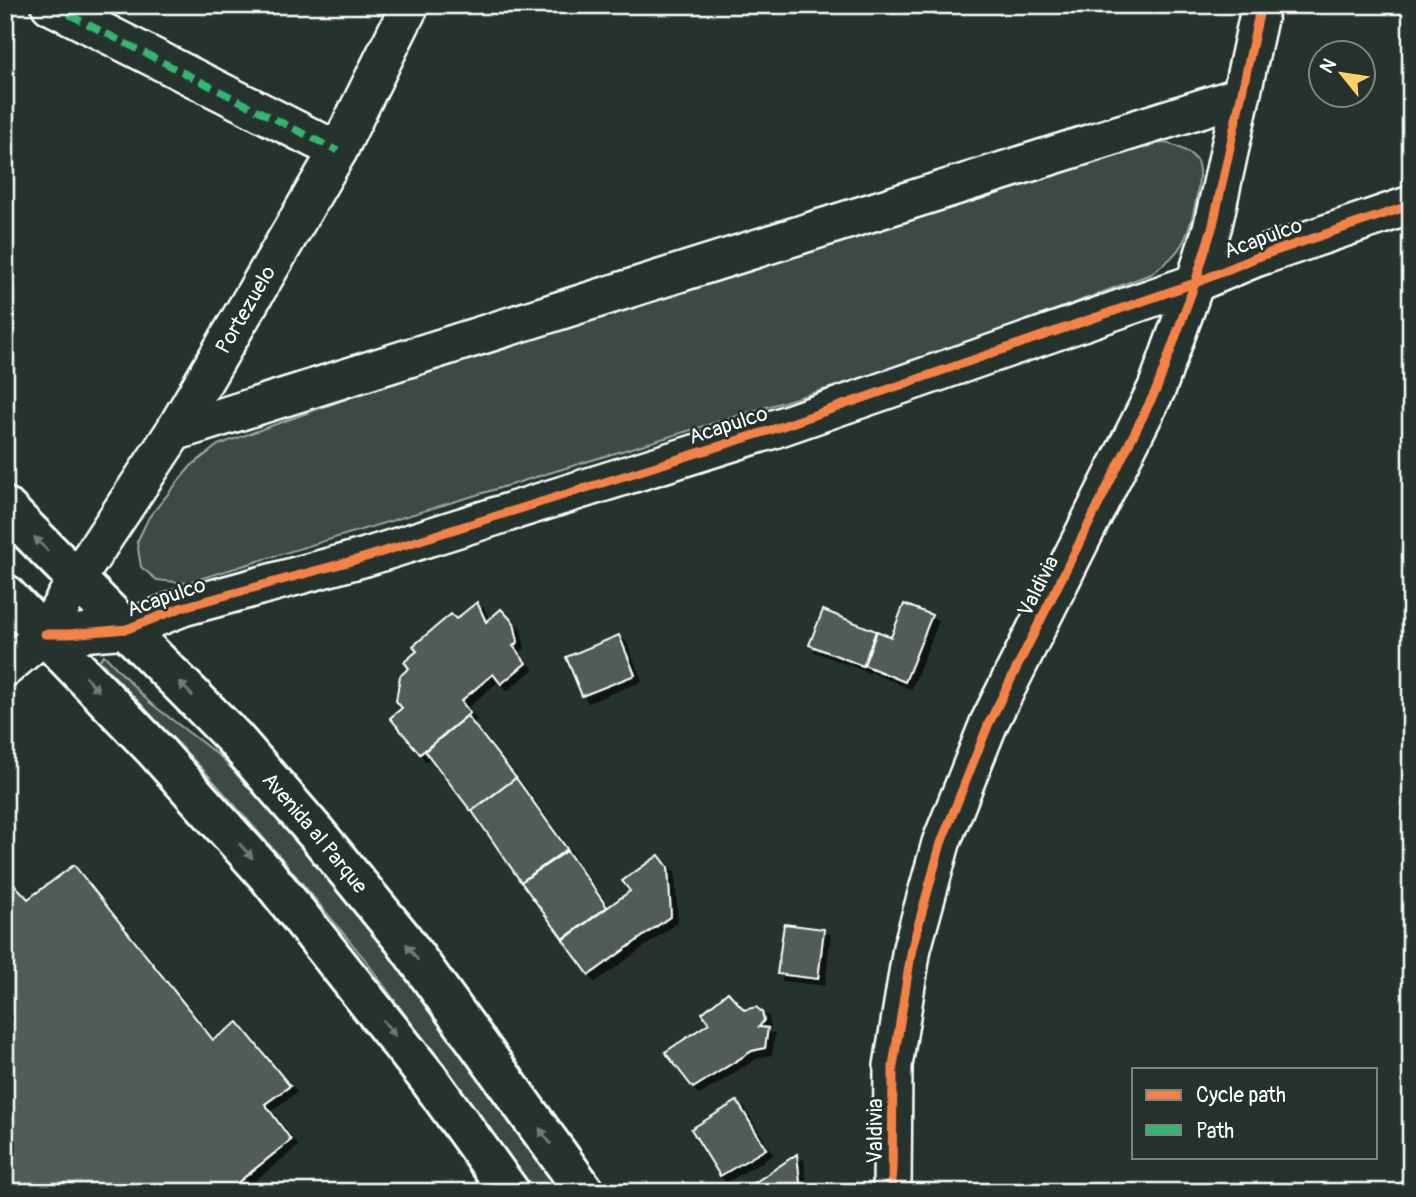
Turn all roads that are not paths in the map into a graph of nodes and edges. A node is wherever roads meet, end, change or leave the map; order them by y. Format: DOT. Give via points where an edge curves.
graph roads {
  1 [pos="50,5"];
  2 [pos="410,5"];
  3 [pos="1261,5"];
  4 [pos="1241,96"];
  5 [pos="338,151"];
  6 [pos="1411,205"];
  7 [pos="1195,284"];
  8 [pos="174,432"];
  9 [pos="5,507"];
  10 [pos="5,594"];
  11 [pos="61,606"];
  12 [pos="127,629"];
  13 [pos="5,668"];
  14 [pos="509,1192"];
  15 [pos="585,1192"];
  16 [pos="892,1192"];
  1 -- 5 [label="street"];
  2 -- 5 [label="street, Portezuelo"];
  3 -- 4 [label="street, Valdivia"];
  4 -- 7 [label="street, Valdivia"];
  4 -- 8 [label="street"];
  5 -- 8 [label="street, Portezuelo"];
  6 -- 7 [label="street, Acapulco" via="1255,258"];
  7 -- 12 [label="street, Acapulco" via="774,429 366,557 183,607"];
  7 -- 16 [label="street, Valdivia" via="1157,388 989,723 941,843 912,948 893,1066"];
  8 -- 11 [label="street, Portezuelo"];
  11 -- 9 [label="main road, Avenida al Parque, one-way"];
  10 -- 11 [label="main road, Avenida al Parque"];
  11 -- 12 [label="main road, Avenida al Parque"];
  11 -- 12 [label="street, Acapulco" via="69,634"];
  11 -- 13 [label="street, Portezuelo"];
  11 -- 14 [label="main road, Avenida al Parque, one-way" via="155,750 267,875 428,1078"];
  15 -- 12 [label="main road, Avenida al Parque, one-way" via="402,938 234,738"];
}
